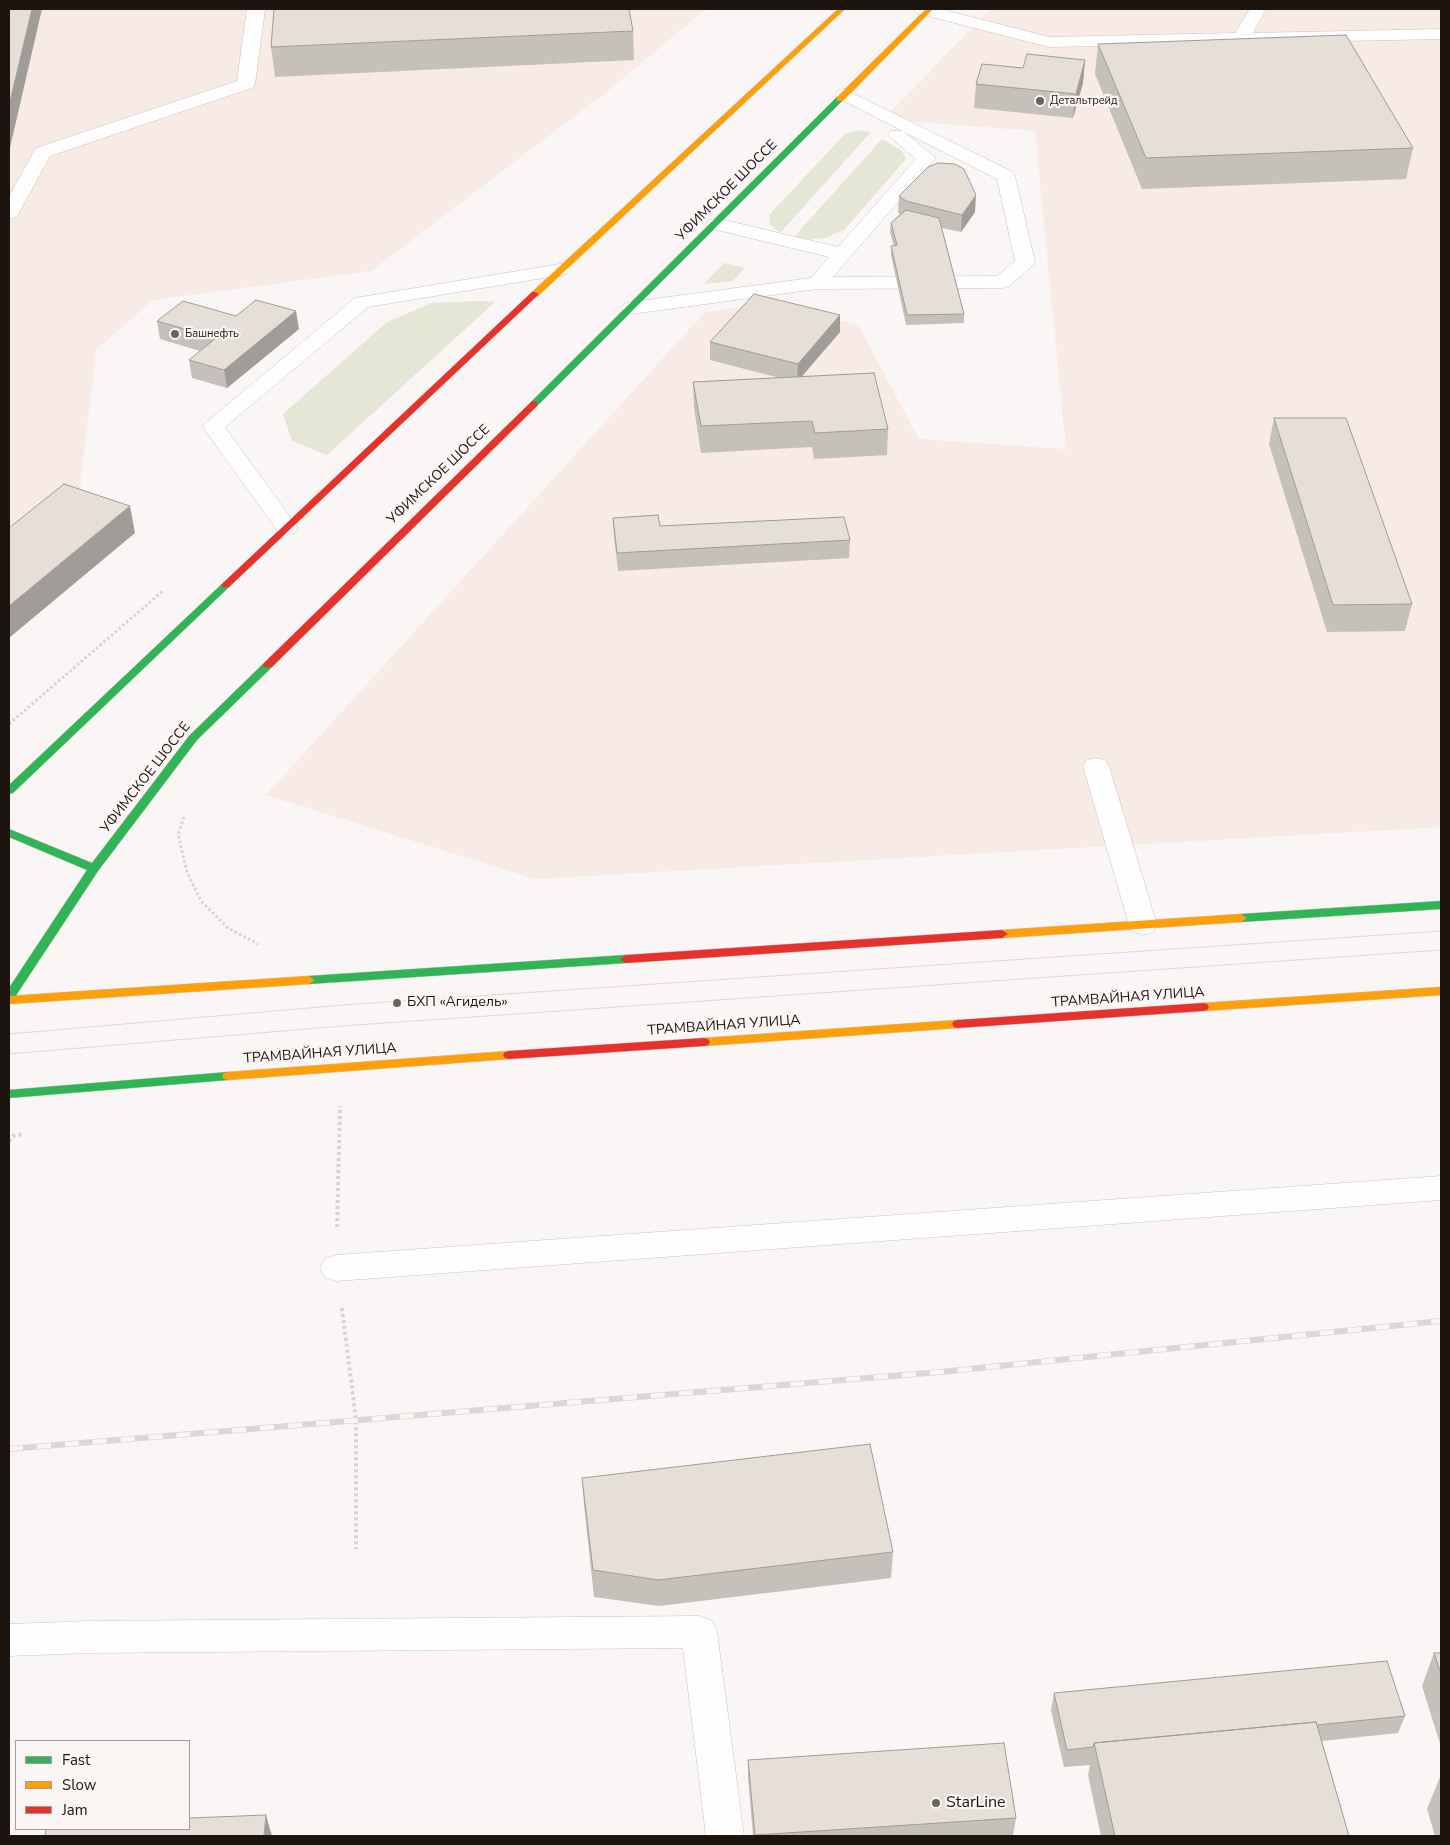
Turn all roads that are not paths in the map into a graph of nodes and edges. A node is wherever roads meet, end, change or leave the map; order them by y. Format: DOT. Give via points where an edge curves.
graph roads {
  1 [pos="256,9"];
  2 [pos="842,9"];
  3 [pos="927,9"];
  4 [pos="1258,9"];
  5 [pos="1441,34"];
  6 [pos="1241,38"];
  7 [pos="844,94"];
  8 [pos="9,213"];
  9 [pos="716,224"];
  10 [pos="842,254"];
  11 [pos="560,270"];
  12 [pos="817,282"];
  13 [pos="631,308"];
  14 [pos="287,528"];
  15 [pos="1096,766"];
  16 [pos="9,791"];
  17 [pos="9,833"];
  18 [pos="94,868"];
  19 [pos="1441,904"];
  20 [pos="1143,925"];
  21 [pos="1441,991"];
  22 [pos="9,999"];
  23 [pos="9,1094"];
  24 [pos="1441,1188"];
  25 [pos="336,1268"];
  26 [pos="9,1640"];
  27 [pos="725,1836"];
  1 -- 8 [label="lane" via="246,84 43,152"];
  2 -- 11 [label="main road"];
  3 -- 6 [label="lane" via="1049,42"];
  3 -- 7 [label="main road, УФИМСКОЕ ШОССЕ"];
  4 -- 6 [label="lane"];
  5 -- 6 [label="lane"];
  7 -- 9 [label="main road, УФИМСКОЕ ШОССЕ"];
  7 -- 10 [label="lane" via="927,158"];
  7 -- 12 [label="lane" via="1006,176 1025,262 1002,282"];
  9 -- 10 [label="lane"];
  9 -- 13 [label="main road, УФИМСКОЕ ШОССЕ"];
  10 -- 12 [label="lane"];
  11 -- 14 [label="main road"];
  11 -- 14 [label="lane" via="362,302 212,426"];
  12 -- 13 [label="lane"];
  13 -- 18 [label="main road, УФИМСКОЕ ШОССЕ" via="193,738"];
  14 -- 16 [label="main road"];
  15 -- 20 [label="lane"];
  17 -- 18 [label="main road"];
  18 -- 22 [label="main road, УФИМСКОЕ ШОССЕ"];
  19 -- 20 [label="main road"];
  20 -- 22 [label="main road"];
  21 -- 23 [label="main road, ТРАМВАЙНАЯ УЛИЦА" via="342,1067"];
  24 -- 25 [label="lane"];
  26 -- 27 [label="lane" via="109,1636 698,1632"];
}
